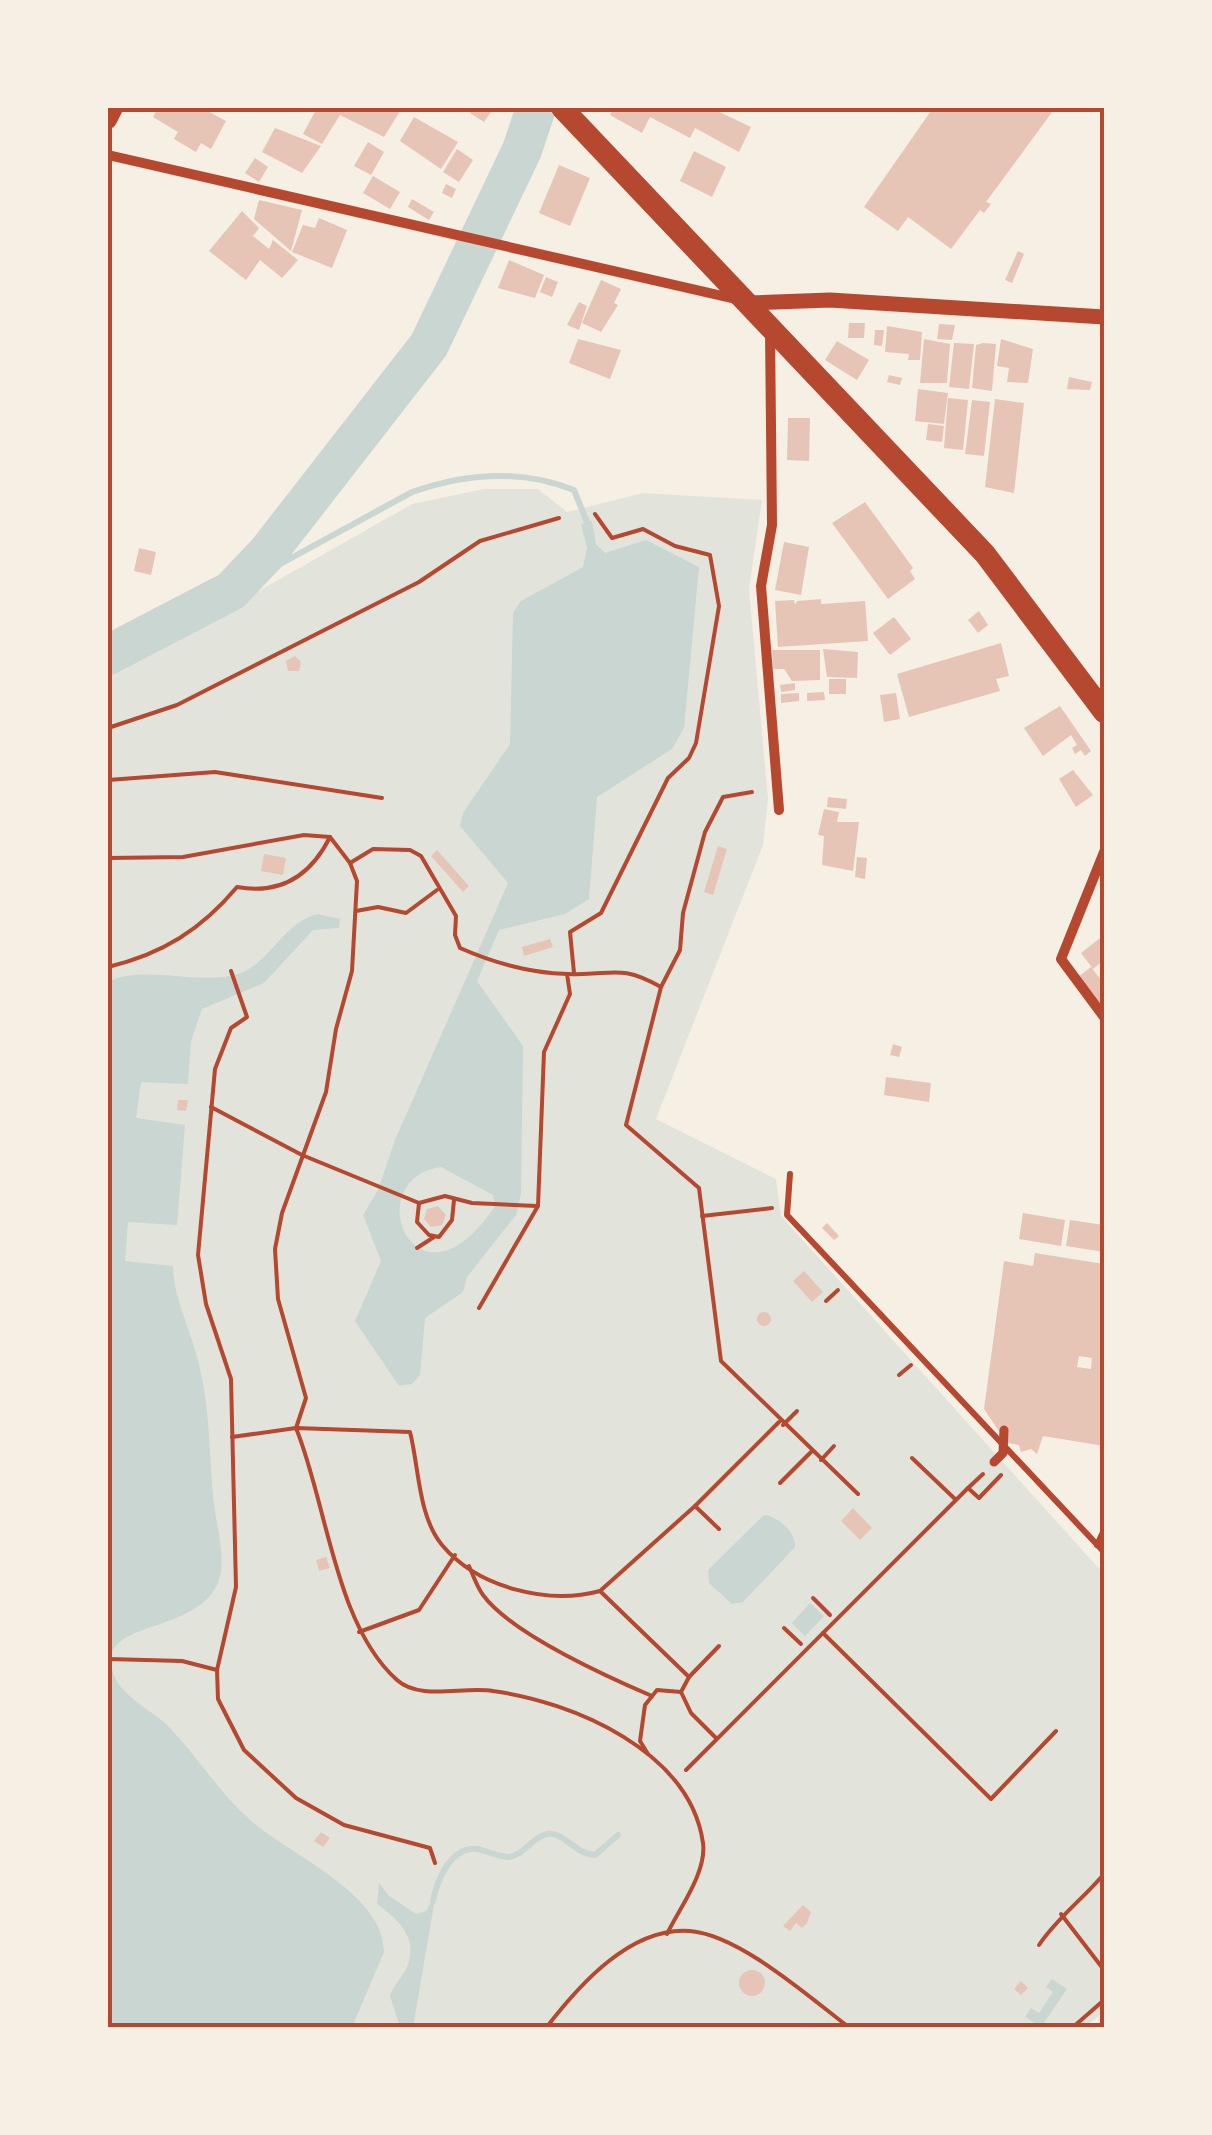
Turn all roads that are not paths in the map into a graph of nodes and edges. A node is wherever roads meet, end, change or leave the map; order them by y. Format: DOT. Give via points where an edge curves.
graph roads {
  1 [pos="114,108"];
  2 [pos="568,114"];
  3 [pos="108,120"];
  4 [pos="108,155"];
  5 [pos="750,303"];
  6 [pos="1104,317"];
  7 [pos="770,324"];
  8 [pos="1104,712"];
  9 [pos="779,810"];
  10 [pos="1104,852"];
  11 [pos="1104,1016"];
  12 [pos="790,1174"];
  13 [pos="1004,1430"];
  14 [pos="994,1462"];
  15 [pos="1104,1530"];
  16 [pos="1098,1544"];
  17 [pos="1104,1552"];
  1 -- 3 [label="main road"];
  2 -- 5 [label="highway"];
  4 -- 5 [label="street"];
  5 -- 6 [label="street" via="830,300"];
  5 -- 7 [label="highway"];
  7 -- 8 [label="highway" via="985,554"];
  7 -- 9 [label="street" via="772,525 761,586"];
  10 -- 11 [label="street" via="1060,959"];
  12 -- 16 [label="lane" via="787,1214"];
  13 -- 14 [label="street" via="1003,1453"];
  15 -- 16 [label="lane"];
  16 -- 17 [label="lane"];
}
